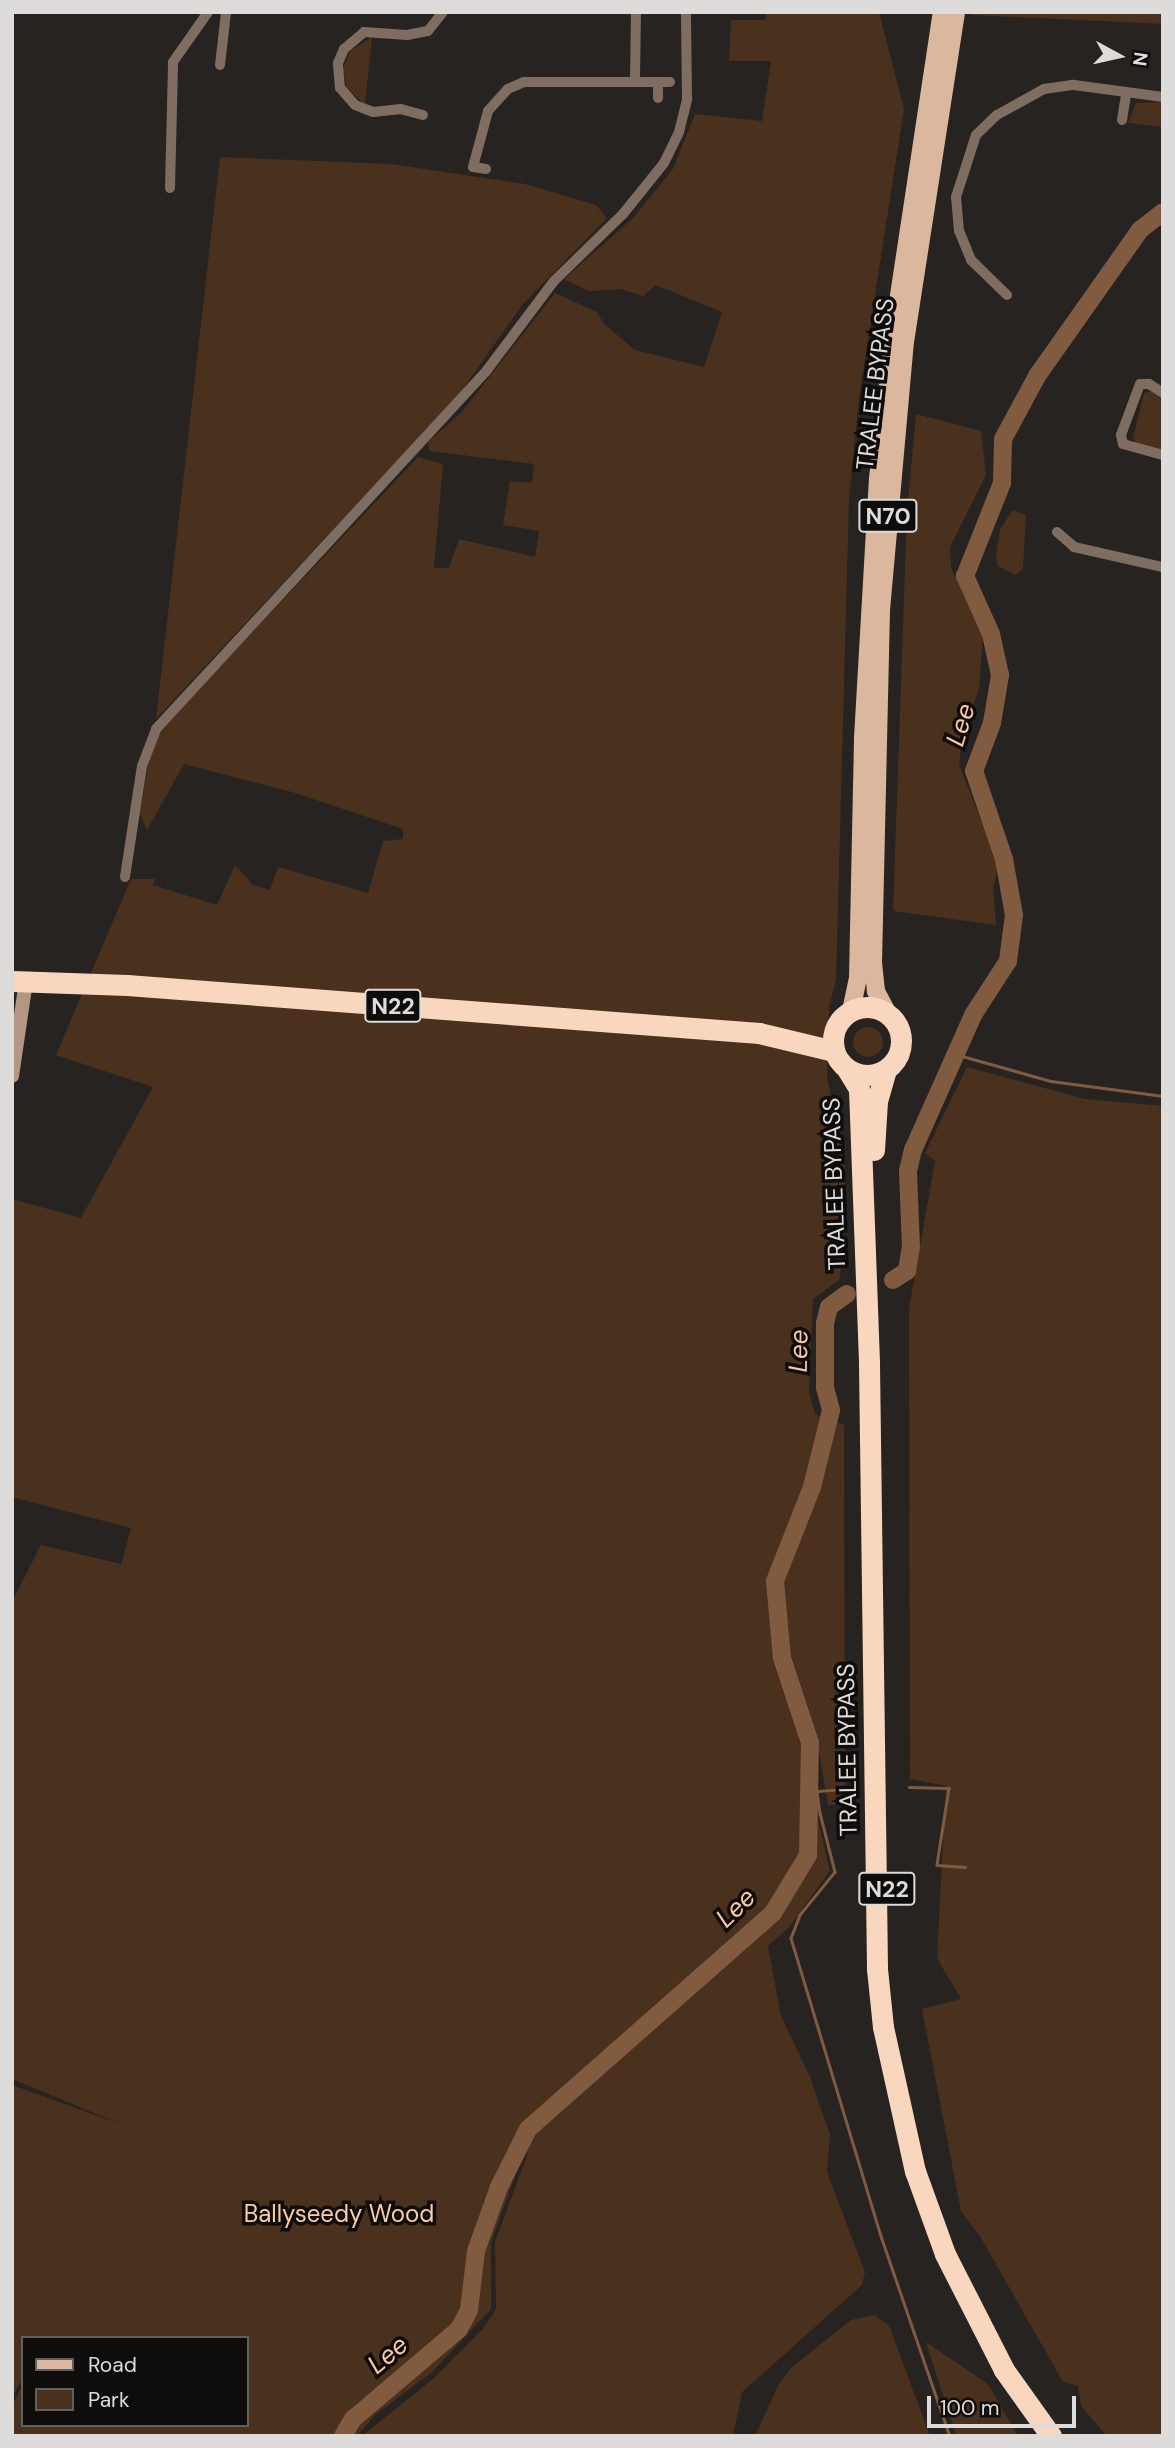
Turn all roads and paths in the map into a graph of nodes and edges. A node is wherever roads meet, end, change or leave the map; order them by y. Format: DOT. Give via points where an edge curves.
graph roads {
  1 [pos="208,12"];
  2 [pos="226,12"];
  3 [pos="443,12"];
  4 [pos="636,12"];
  5 [pos="686,12"];
  6 [pos="942,12"];
  7 [pos="956,12"];
  8 [pos="220,65"];
  9 [pos="635,81"];
  10 [pos="1126,95"];
  11 [pos="1163,97"];
  12 [pos="658,98"];
  13 [pos="423,115"];
  14 [pos="1122,120"];
  15 [pos="486,169"];
  16 [pos="170,188"];
  17 [pos="1007,295"];
  18 [pos="1163,393"];
  19 [pos="1163,455"];
  20 [pos="1057,532"];
  21 [pos="1163,566"];
  22 [pos="125,877"];
  23 [pos="19,981"];
  24 [pos="851,1011"];
  25 [pos="888,1014"];
  26 [pos="836,1026"];
  27 [pos="759,1032"];
  28 [pos="834,1051"];
  29 [pos="848,1069"];
  30 [pos="886,1070"];
  31 [pos="12,1076"];
  32 [pos="870,1271"];
  33 [pos="871,1303"];
  34 [pos="1051,2436"];
  35 [pos="1067,2436"];
  1 -- 16 [label="street" via="173,62"];
  2 -- 8 [label="street"];
  3 -- 13 [label="street" via="428,31 407,35 364,32 344,49 338,63 340,88 355,106 373,112 401,109"];
  4 -- 9 [label="street"];
  5 -- 22 [label="street" via="687,99 679,132 664,163 622,214 554,281 487,370 156,729 142,766"];
  6 -- 24 [label="main road, TRALEE BYPASS / N70" via="895,322 878,479 863,738 858,978"];
  7 -- 25 [label="main road, TRALEE BYPASS / N70" via="905,342 882,597 873,963 876,991"];
  9 -- 12 [label="street" via="664,82"];
  9 -- 15 [label="street" via="540,79 508,89 488,111 478,138 473,167"];
  10 -- 11 [label="street"];
  10 -- 14 [label="street"];
  10 -- 17 [label="street" via="1074,86 1044,89 996,115 976,135 956,197 959,231 971,260"];
  18 -- 19 [label="street" via="1140,384 1121,435 1122,444"];
  20 -- 21 [label="street" via="1074,547"];
  23 -- 27 [label="highway, N22"];
  23 -- 31 [label="street"];
  24 -- 25 [label="highway" via="870,1007"];
  24 -- 26 [label="highway"];
  25 -- 30 [label="highway, N22" via="901,1040 900,1052"];
  26 -- 27 [label="highway, N22"];
  26 -- 28 [label="highway"];
  27 -- 28 [label="highway, N22"];
  28 -- 29 [label="highway, N22"];
  29 -- 30 [label="highway" via="867,1076"];
  29 -- 32 [label="highway, TRALEE BYPASS / N22" via="859,1089"];
  30 -- 32 [label="highway, TRALEE BYPASS / N22" via="874,1129"];
  32 -- 33 [label="highway, TRALEE BYPASS / N22"];
  33 -- 34 [label="highway, TRALEE BYPASS / N22" via="876,1956 883,2027 915,2171 945,2254 1004,2370"];
  33 -- 35 [label="highway, TRALEE BYPASS / N22" via="888,1939 896,2028 926,2164 953,2237 1015,2361"];
}
